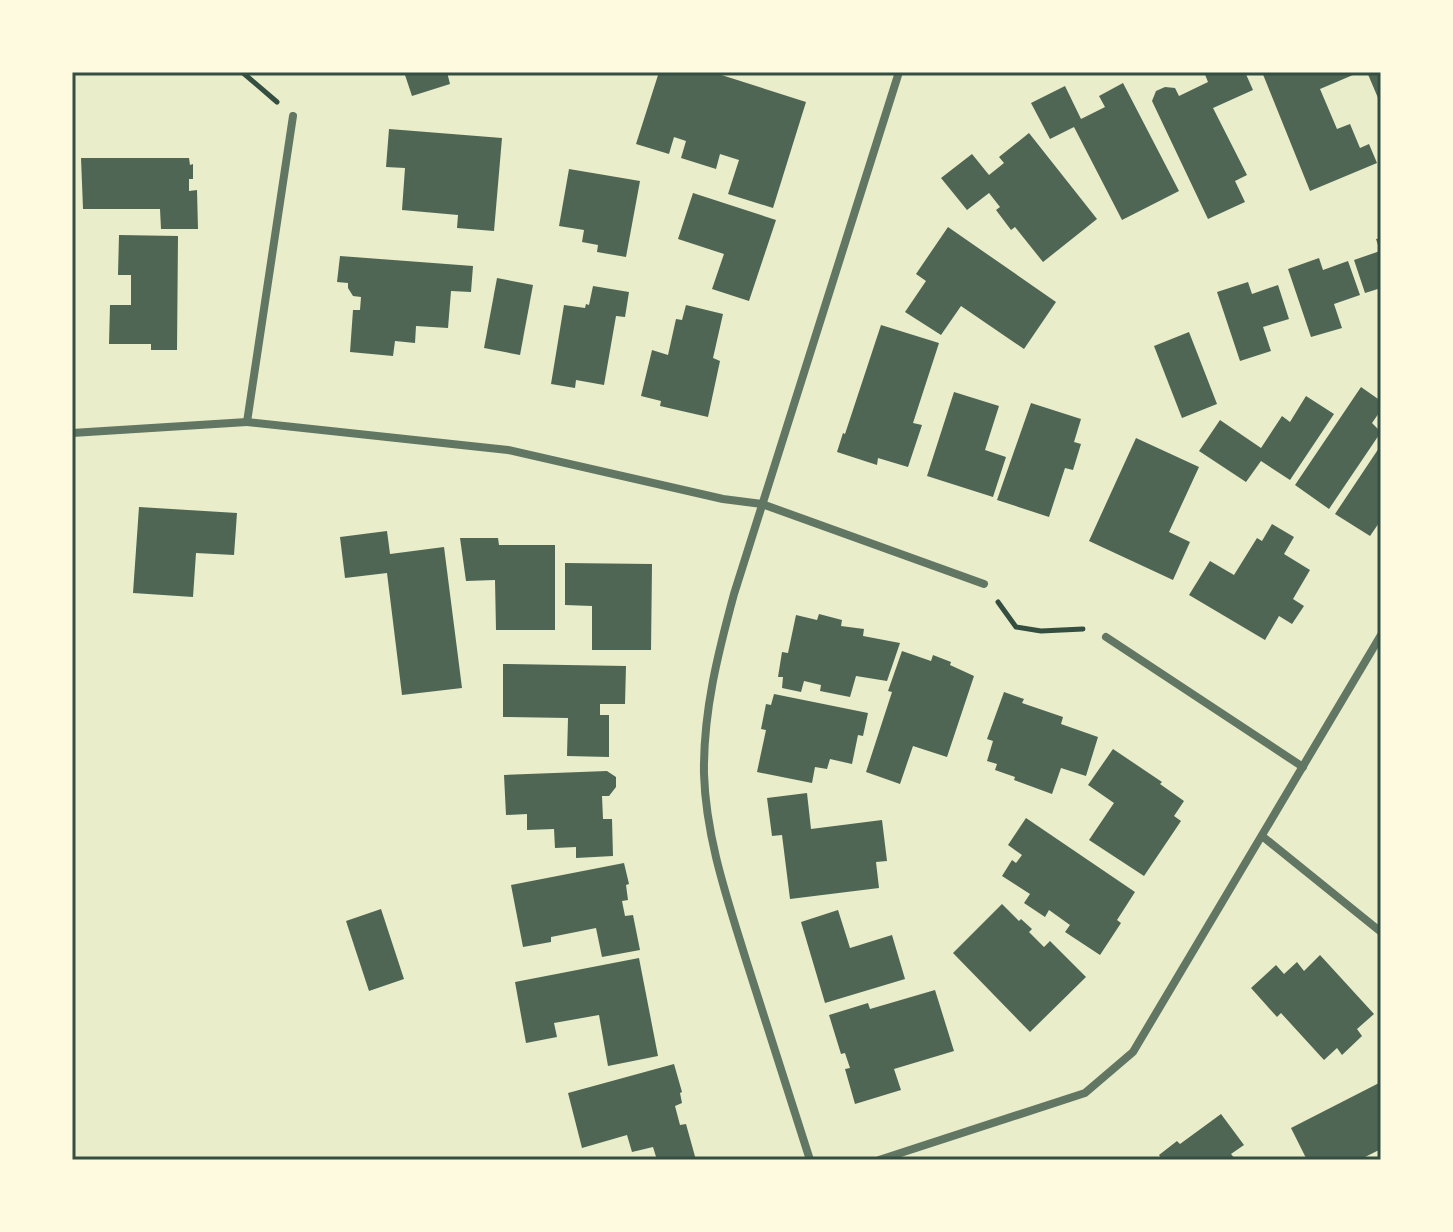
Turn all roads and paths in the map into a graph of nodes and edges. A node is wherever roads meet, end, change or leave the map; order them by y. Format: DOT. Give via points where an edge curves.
graph roads {
  1 [pos="242,72"];
  2 [pos="899,72"];
  3 [pos="293,116"];
  4 [pos="247,422"];
  5 [pos="72,433"];
  6 [pos="762,504"];
  7 [pos="984,584"];
  8 [pos="1381,635"];
  9 [pos="1106,637"];
  10 [pos="1303,767"];
  11 [pos="1262,836"];
  12 [pos="1381,932"];
  13 [pos="810,1160"];
  14 [pos="879,1160"];
  1 -- 3 [label="path"];
  2 -- 6 [label="street"];
  3 -- 4 [label="street"];
  4 -- 5 [label="street"];
  4 -- 6 [label="street" via="508,450"];
  6 -- 7 [label="street"];
  6 -- 13 [label="street" via="716,661 704,774 710,834 726,895"];
  7 -- 9 [label="path" via="1016,627 1091,629"];
  8 -- 10 [label="street"];
  9 -- 10 [label="street"];
  10 -- 11 [label="street"];
  11 -- 12 [label="street"];
  11 -- 14 [label="street" via="1133,1052 1085,1093"];
}
